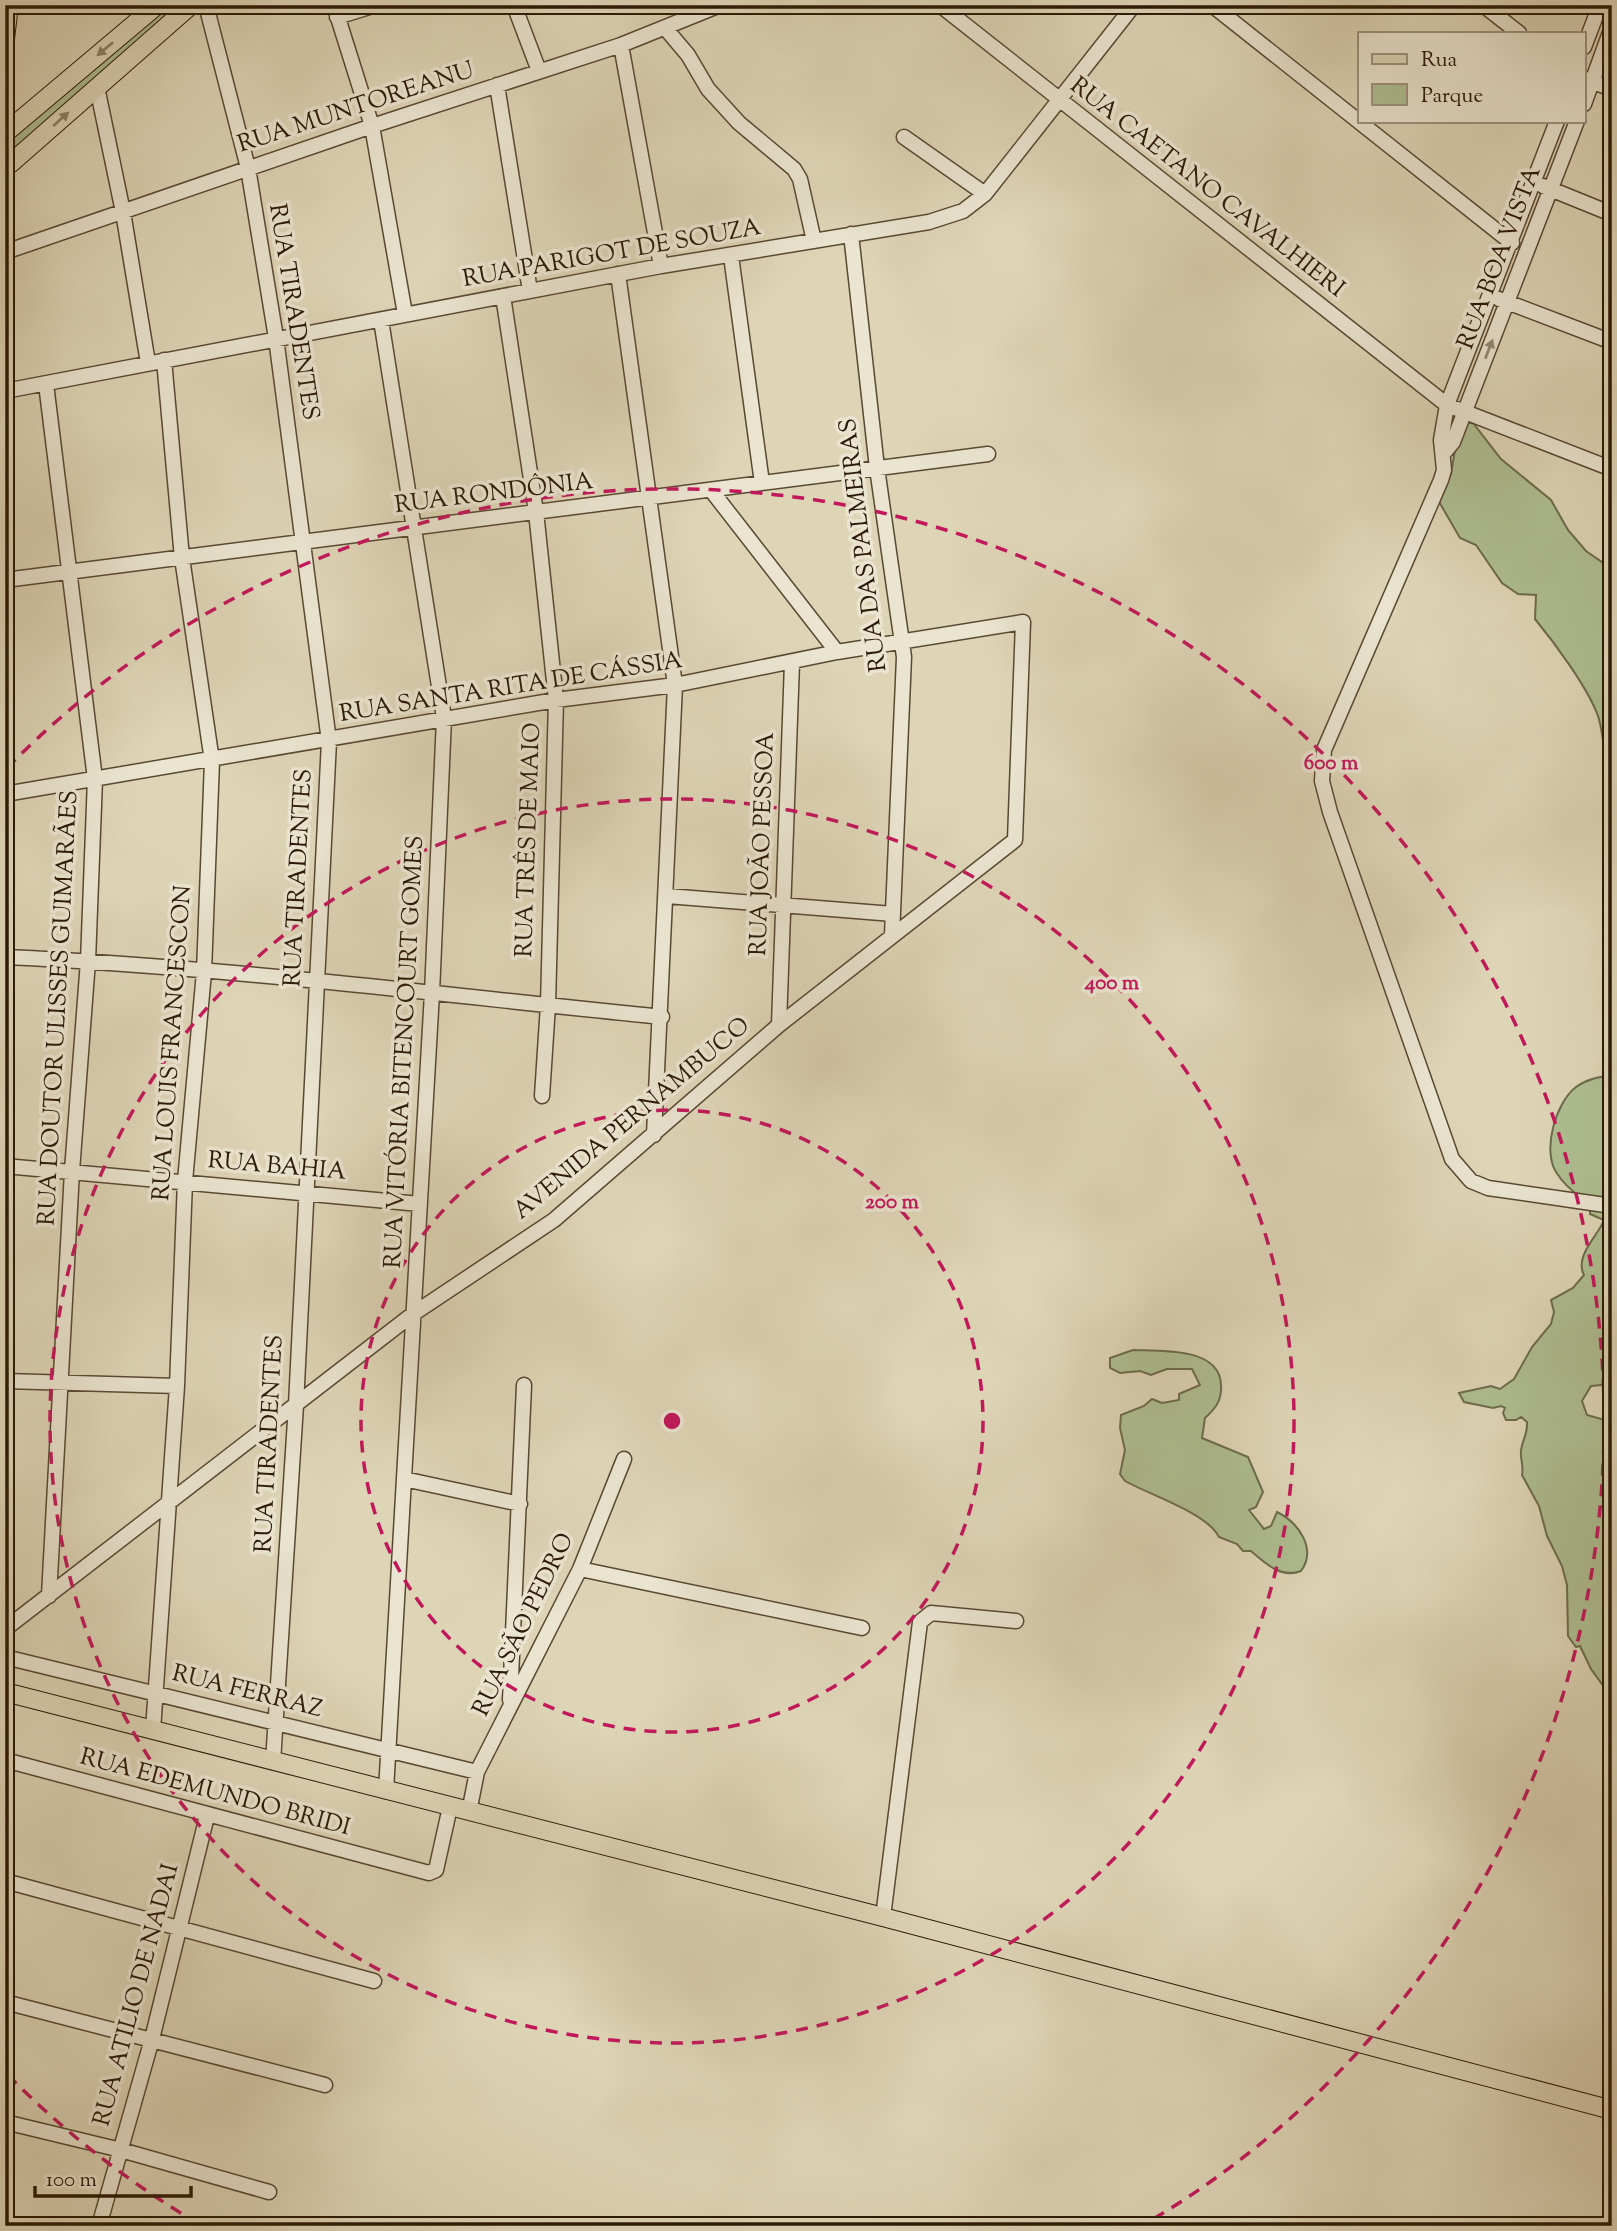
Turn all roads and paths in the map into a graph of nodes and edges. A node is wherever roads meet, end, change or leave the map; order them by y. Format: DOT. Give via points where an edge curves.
graph roads {
  1 [pos="9,5"];
  2 [pos="157,5"];
  3 [pos="191,5"];
  4 [pos="206,5"];
  5 [pos="376,5"];
  6 [pos="514,5"];
  7 [pos="720,5"];
  8 [pos="940,5"];
  9 [pos="1134,5"];
  10 [pos="1212,5"];
  11 [pos="1483,5"];
  12 [pos="1600,5"];
  13 [pos="335,11"];
  14 [pos="1612,27"];
  15 [pos="666,29"];
  16 [pos="1518,32"];
  17 [pos="5,39"];
  18 [pos="1586,42"];
  19 [pos="621,44"];
  20 [pos="539,71"];
  21 [pos="1588,80"];
  22 [pos="497,85"];
  23 [pos="97,87"];
  24 [pos="1612,89"];
  25 [pos="1058,100"];
  26 [pos="1358,121"];
  27 [pos="1359,122"];
  28 [pos="1557,122"];
  29 [pos="1577,122"];
  30 [pos="372,126"];
  31 [pos="5,135"];
  32 [pos="904,137"];
  33 [pos="248,168"];
  34 [pos="8,172"];
  35 [pos="1535,183"];
  36 [pos="1552,190"];
  37 [pos="985,194"];
  38 [pos="123,212"];
  39 [pos="1612,214"];
  40 [pos="851,234"];
  41 [pos="814,241"];
  42 [pos="1511,243"];
  43 [pos="5,252"];
  44 [pos="731,256"];
  45 [pos="662,266"];
  46 [pos="618,274"];
  47 [pos="530,292"];
  48 [pos="1488,295"];
  49 [pos="503,296"];
  50 [pos="1507,302"];
  51 [pos="405,314"];
  52 [pos="381,320"];
  53 [pos="276,338"];
  54 [pos="1612,341"];
  55 [pos="164,360"];
  56 [pos="148,363"];
  57 [pos="46,384"];
  58 [pos="5,391"];
  59 [pos="1447,405"];
  60 [pos="1464,412"];
  61 [pos="988,454"];
  62 [pos="1443,454"];
  63 [pos="877,468"];
  64 [pos="1612,469"];
  65 [pos="762,483"];
  66 [pos="711,490"];
  67 [pos="648,498"];
  68 [pos="536,512"];
  69 [pos="416,526"];
  70 [pos="303,542"];
  71 [pos="182,558"];
  72 [pos="69,572"];
  73 [pos="5,580"];
  74 [pos="900,642"];
  75 [pos="837,652"];
  76 [pos="792,663"];
  77 [pos="675,685"];
  78 [pos="556,700"];
  79 [pos="444,719"];
  80 [pos="329,741"];
  81 [pos="212,761"];
  82 [pos="95,779"];
  83 [pos="5,794"];
  84 [pos="1015,840"];
  85 [pos="667,896"];
  86 [pos="784,905"];
  87 [pos="893,914"];
  88 [pos="892,935"];
  89 [pos="5,957"];
  90 [pos="88,961"];
  91 [pos="204,972"];
  92 [pos="317,981"];
  93 [pos="432,993"];
  94 [pos="548,1005"];
  95 [pos="662,1017"];
  96 [pos="779,1026"];
  97 [pos="542,1096"];
  98 [pos="654,1135"];
  99 [pos="5,1166"];
  100 [pos="72,1171"];
  101 [pos="185,1181"];
  102 [pos="306,1191"];
  103 [pos="420,1204"];
  104 [pos="1612,1206"];
  105 [pos="413,1314"];
  106 [pos="5,1381"];
  107 [pos="61,1383"];
  108 [pos="524,1384"];
  109 [pos="177,1386"];
  110 [pos="296,1405"];
  111 [pos="625,1459"];
  112 [pos="404,1479"];
  113 [pos="169,1501"];
  114 [pos="520,1504"];
  115 [pos="580,1569"];
  116 [pos="49,1596"];
  117 [pos="1016,1622"];
  118 [pos="862,1628"];
  119 [pos="5,1629"];
  120 [pos="5,1657"];
  121 [pos="5,1692"];
  122 [pos="156,1693"];
  123 [pos="510,1705"];
  124 [pos="276,1722"];
  125 [pos="153,1730"];
  126 [pos="387,1750"];
  127 [pos="5,1760"];
  128 [pos="273,1762"];
  129 [pos="477,1772"];
  130 [pos="386,1791"];
  131 [pos="450,1807"];
  132 [pos="469,1812"];
  133 [pos="207,1816"];
  134 [pos="5,1881"];
  135 [pos="883,1917"];
  136 [pos="179,1928"];
  137 [pos="374,1981"];
  138 [pos="5,2002"];
  139 [pos="152,2039"];
  140 [pos="325,2085"];
  141 [pos="1612,2110"];
  142 [pos="5,2122"];
  143 [pos="121,2150"];
  144 [pos="269,2192"];
  145 [pos="99,2226"];
  1 -- 17 [label="main road"];
  2 -- 31 [label="main road, one-way"];
  3 -- 23 [label="main road"];
  4 -- 33 [label="street, RUA TIRADENTES"];
  5 -- 13 [label="street"];
  6 -- 20 [label="street"];
  7 -- 15 [label="street, RUA MUNTOREANU"];
  8 -- 25 [label="street, RUA CAETANO CAVALHIERI"];
  9 -- 25 [label="street, RUA PARIGOT DE SOUZA"];
  10 -- 26 [label="street"];
  11 -- 16 [label="street"];
  12 -- 18 [label="street"];
  13 -- 30 [label="street"];
  14 -- 21 [label="street"];
  15 -- 19 [label="street, RUA MUNTOREANU"];
  15 -- 41 [label="street" via="708,89 739,123 794,169"];
  19 -- 20 [label="street, RUA MUNTOREANU"];
  19 -- 45 [label="street"];
  20 -- 22 [label="street, RUA MUNTOREANU"];
  21 -- 24 [label="street"];
  22 -- 30 [label="street, RUA MUNTOREANU"];
  22 -- 47 [label="street"];
  34 -- 23 [label="main road, one-way"];
  23 -- 38 [label="street"];
  25 -- 37 [label="street, RUA PARIGOT DE SOUZA"];
  25 -- 59 [label="street, RUA CAETANO CAVALHIERI"];
  27 -- 42 [label="street"];
  28 -- 35 [label="street, RUA BOA VISTA"];
  29 -- 36 [label="street, RUA BOA VISTA"];
  30 -- 33 [label="street, RUA MUNTOREANU"];
  30 -- 51 [label="street"];
  31 -- 34 [label="main road" via="10,146"];
  32 -- 37 [label="street"];
  33 -- 38 [label="street, RUA MUNTOREANU"];
  33 -- 53 [label="street, RUA TIRADENTES"];
  35 -- 36 [label="street"];
  35 -- 42 [label="street, RUA BOA VISTA"];
  36 -- 39 [label="street"];
  36 -- 50 [label="street, RUA BOA VISTA"];
  37 -- 40 [label="street, RUA PARIGOT DE SOUZA" via="963,211 929,222"];
  38 -- 43 [label="street, RUA MUNTOREANU"];
  38 -- 56 [label="street"];
  40 -- 41 [label="street, RUA PARIGOT DE SOUZA"];
  40 -- 63 [label="street, RUA DAS PALMEIRAS"];
  41 -- 44 [label="street, RUA PARIGOT DE SOUZA"];
  42 -- 48 [label="street, RUA BOA VISTA"];
  44 -- 45 [label="street, RUA PARIGOT DE SOUZA"];
  44 -- 65 [label="street"];
  45 -- 46 [label="street, RUA PARIGOT DE SOUZA"];
  46 -- 47 [label="street, RUA PARIGOT DE SOUZA"];
  46 -- 67 [label="street"];
  47 -- 49 [label="street, RUA PARIGOT DE SOUZA"];
  48 -- 50 [label="street"];
  48 -- 59 [label="street, RUA BOA VISTA"];
  49 -- 51 [label="street, RUA PARIGOT DE SOUZA"];
  49 -- 68 [label="street, RUA TRÊS DE MAIO"];
  50 -- 54 [label="street"];
  60 -- 50 [label="street, RUA BOA VISTA, one-way"];
  51 -- 52 [label="street, RUA PARIGOT DE SOUZA"];
  52 -- 53 [label="street, RUA PARIGOT DE SOUZA"];
  52 -- 69 [label="street, RUA VITÓRIA BITENCOURT GOMES"];
  53 -- 55 [label="street, RUA PARIGOT DE SOUZA"];
  53 -- 70 [label="street, RUA TIRADENTES"];
  55 -- 56 [label="street, RUA PARIGOT DE SOUZA"];
  55 -- 71 [label="street, RUA LOUIS FRANCESCON"];
  56 -- 57 [label="street, RUA PARIGOT DE SOUZA"];
  57 -- 58 [label="street, RUA PARIGOT DE SOUZA"];
  57 -- 72 [label="street, RUA DOUTOR ULISSES GUIMARÃES"];
  59 -- 60 [label="street, RUA CAETANO CAVALHIERI"];
  59 -- 62 [label="street, RUA BOA VISTA"];
  60 -- 62 [label="street, RUA BOA VISTA" via="1453,442"];
  60 -- 64 [label="street, RUA CAETANO CAVALHIERI"];
  61 -- 63 [label="street, RUA RONDÔNIA"];
  62 -- 104 [label="street" via="1441,480 1324,750 1322,781 1433,1108 1462,1173 1488,1188"];
  63 -- 65 [label="street, RUA RONDÔNIA"];
  63 -- 74 [label="street, RUA DAS PALMEIRAS"];
  65 -- 66 [label="street, RUA RONDÔNIA"];
  66 -- 67 [label="street, RUA RONDÔNIA"];
  66 -- 75 [label="street"];
  67 -- 68 [label="street, RUA RONDÔNIA"];
  67 -- 77 [label="street"];
  68 -- 69 [label="street, RUA RONDÔNIA"];
  68 -- 78 [label="street, RUA TRÊS DE MAIO"];
  69 -- 70 [label="street, RUA RONDÔNIA"];
  69 -- 79 [label="street, RUA VITÓRIA BITENCOURT GOMES"];
  70 -- 71 [label="street, RUA RONDÔNIA"];
  70 -- 80 [label="street, RUA TIRADENTES"];
  71 -- 72 [label="street, RUA RONDÔNIA"];
  71 -- 81 [label="street, RUA LOUIS FRANCESCON"];
  72 -- 73 [label="street, RUA RONDÔNIA"];
  72 -- 82 [label="street, RUA DOUTOR ULISSES GUIMARÃES"];
  74 -- 75 [label="street, RUA SANTA RITA DE CÁSSIA"];
  74 -- 84 [label="street, RUA SANTA RITA DE CÁSSIA" via="1023,622"];
  74 -- 87 [label="street, RUA DAS PALMEIRAS" via="904,657"];
  75 -- 76 [label="street, RUA SANTA RITA DE CÁSSIA"];
  76 -- 77 [label="street, RUA SANTA RITA DE CÁSSIA"];
  76 -- 86 [label="street, RUA JOÃO PESSOA"];
  77 -- 78 [label="street, RUA SANTA RITA DE CÁSSIA"];
  77 -- 85 [label="street"];
  78 -- 79 [label="street, RUA SANTA RITA DE CÁSSIA"];
  78 -- 94 [label="street, RUA TRÊS DE MAIO"];
  79 -- 80 [label="street, RUA SANTA RITA DE CÁSSIA"];
  79 -- 93 [label="street, RUA VITÓRIA BITENCOURT GOMES"];
  80 -- 81 [label="street, RUA SANTA RITA DE CÁSSIA"];
  80 -- 92 [label="street, RUA TIRADENTES"];
  81 -- 82 [label="street, RUA SANTA RITA DE CÁSSIA"];
  81 -- 91 [label="street, RUA LOUIS FRANCESCON"];
  82 -- 83 [label="street, RUA SANTA RITA DE CÁSSIA"];
  82 -- 90 [label="street, RUA DOUTOR ULISSES GUIMARÃES"];
  84 -- 88 [label="street, AVENIDA PERNAMBUCO"];
  85 -- 86 [label="street"];
  85 -- 95 [label="street"];
  86 -- 87 [label="street"];
  86 -- 96 [label="street, RUA JOÃO PESSOA"];
  87 -- 88 [label="street, RUA DAS PALMEIRAS"];
  88 -- 96 [label="street, AVENIDA PERNAMBUCO"];
  89 -- 90 [label="street"];
  90 -- 91 [label="street"];
  90 -- 100 [label="street, RUA DOUTOR ULISSES GUIMARÃES"];
  91 -- 92 [label="street"];
  91 -- 101 [label="street, RUA LOUIS FRANCESCON"];
  92 -- 93 [label="street"];
  92 -- 102 [label="street, RUA TIRADENTES"];
  93 -- 94 [label="street"];
  93 -- 103 [label="street, RUA VITÓRIA BITENCOURT GOMES"];
  94 -- 95 [label="street"];
  94 -- 97 [label="street, RUA TRÊS DE MAIO"];
  95 -- 98 [label="street"];
  96 -- 98 [label="street, AVENIDA PERNAMBUCO"];
  98 -- 105 [label="street, AVENIDA PERNAMBUCO" via="554,1220"];
  99 -- 100 [label="street, RUA BAHIA"];
  100 -- 101 [label="street, RUA BAHIA"];
  100 -- 107 [label="street, RUA DOUTOR ULISSES GUIMARÃES"];
  101 -- 102 [label="street, RUA BAHIA"];
  101 -- 109 [label="street, RUA LOUIS FRANCESCON"];
  102 -- 103 [label="street, RUA BAHIA"];
  102 -- 110 [label="street, RUA TIRADENTES"];
  103 -- 105 [label="street, RUA VITÓRIA BITENCOURT GOMES"];
  105 -- 110 [label="street, AVENIDA PERNAMBUCO"];
  105 -- 112 [label="street, RUA VITÓRIA BITENCOURT GOMES"];
  106 -- 107 [label="street"];
  107 -- 109 [label="street"];
  107 -- 116 [label="street, RUA DOUTOR ULISSES GUIMARÃES"];
  108 -- 114 [label="street"];
  109 -- 113 [label="street, RUA LOUIS FRANCESCON"];
  110 -- 113 [label="street, AVENIDA PERNAMBUCO"];
  110 -- 124 [label="street, RUA TIRADENTES"];
  111 -- 115 [label="street, RUA SÃO PEDRO"];
  112 -- 114 [label="street"];
  112 -- 126 [label="street, RUA VITÓRIA BITENCOURT GOMES"];
  113 -- 116 [label="street, AVENIDA PERNAMBUCO"];
  113 -- 122 [label="street, RUA LOUIS FRANCESCON"];
  114 -- 123 [label="street"];
  115 -- 118 [label="street"];
  115 -- 123 [label="street, RUA SÃO PEDRO"];
  116 -- 119 [label="street, AVENIDA PERNAMBUCO"];
  117 -- 135 [label="street" via="931,1613 920,1622"];
  120 -- 122 [label="street, RUA FERRAZ"];
  121 -- 125 [label="main road"];
  122 -- 124 [label="street, RUA FERRAZ"];
  122 -- 125 [label="street, RUA LOUIS FRANCESCON"];
  123 -- 129 [label="street, RUA SÃO PEDRO"];
  124 -- 126 [label="street, RUA FERRAZ"];
  124 -- 128 [label="street, RUA TIRADENTES"];
  125 -- 128 [label="main road"];
  126 -- 129 [label="street, RUA FERRAZ"];
  126 -- 130 [label="street, RUA VITÓRIA BITENCOURT GOMES"];
  127 -- 133 [label="street, RUA EDEMUNDO BRIDI"];
  128 -- 130 [label="main road"];
  129 -- 132 [label="street, RUA SÃO PEDRO"];
  130 -- 131 [label="main road"];
  131 -- 132 [label="main road"];
  131 -- 133 [label="street, RUA EDEMUNDO BRIDI" via="436,1870 429,1872"];
  132 -- 135 [label="main road"];
  133 -- 136 [label="street, RUA ATILIO DE NADAI"];
  134 -- 136 [label="street"];
  135 -- 141 [label="main road"];
  136 -- 137 [label="street"];
  136 -- 139 [label="street, RUA ATILIO DE NADAI"];
  138 -- 139 [label="street"];
  139 -- 140 [label="street"];
  139 -- 143 [label="street, RUA ATILIO DE NADAI"];
  142 -- 143 [label="street"];
  143 -- 144 [label="street"];
  143 -- 145 [label="street, RUA ATILIO DE NADAI"];
}
